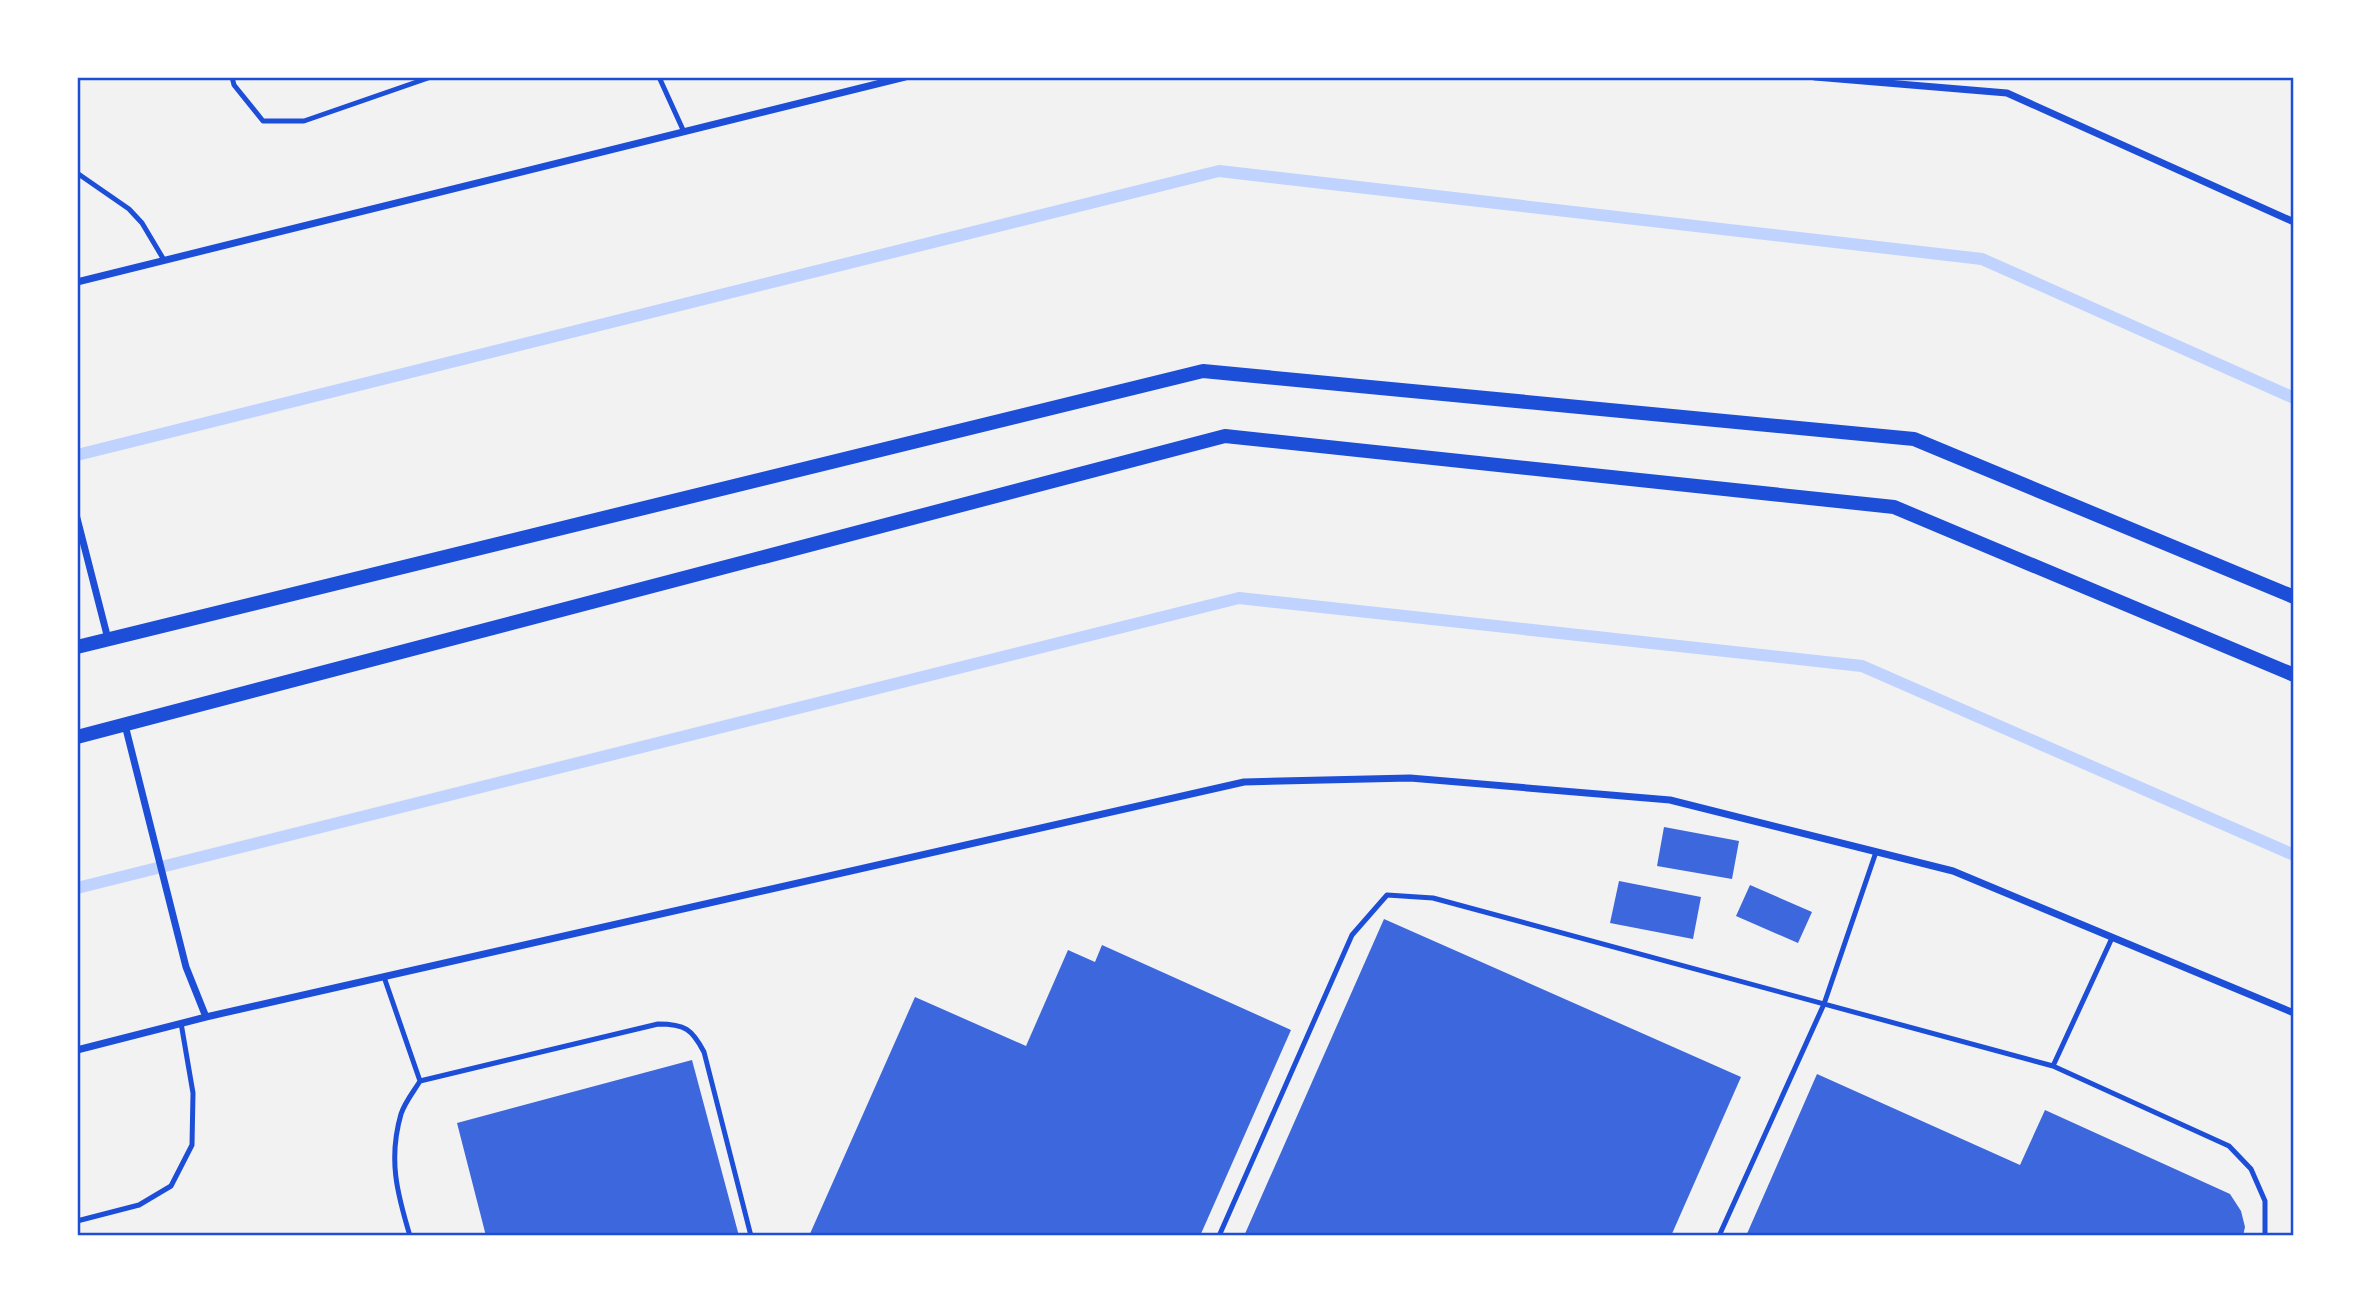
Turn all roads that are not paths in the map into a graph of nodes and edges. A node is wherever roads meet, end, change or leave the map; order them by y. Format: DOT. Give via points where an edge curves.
graph roads {
  1 [pos="232,77"];
  2 [pos="430,77"];
  3 [pos="659,77"];
  4 [pos="905,77"];
  5 [pos="1815,77"];
  6 [pos="884,79"];
  7 [pos="684,132"];
  8 [pos="77,173"];
  9 [pos="2294,222"];
  10 [pos="164,260"];
  11 [pos="77,282"];
  12 [pos="77,518"];
  13 [pos="2294,597"];
  14 [pos="108,639"];
  15 [pos="77,647"];
  16 [pos="2294,675"];
  17 [pos="125,725"];
  18 [pos="77,737"];
  19 [pos="1876,852"];
  20 [pos="2112,937"];
  21 [pos="384,977"];
  22 [pos="1824,1004"];
  23 [pos="2294,1013"];
  24 [pos="206,1017"];
  25 [pos="181,1023"];
  26 [pos="77,1050"];
  27 [pos="2053,1066"];
  28 [pos="420,1081"];
  29 [pos="77,1221"];
  30 [pos="410,1236"];
  31 [pos="751,1236"];
  32 [pos="1219,1236"];
  33 [pos="1718,1236"];
  34 [pos="2265,1236"];
  1 -- 2 [label="lane" via="263,121 304,121"];
  3 -- 7 [label="lane"];
  4 -- 6 [label="street"];
  5 -- 9 [label="street" via="2007,93"];
  6 -- 7 [label="street"];
  7 -- 10 [label="street"];
  8 -- 10 [label="lane" via="129,209"];
  10 -- 11 [label="street"];
  12 -- 14 [label="street"];
  13 -- 14 [label="main road" via="1914,439 1203,372"];
  14 -- 15 [label="main road"];
  16 -- 17 [label="main road" via="1894,507 1225,436"];
  17 -- 18 [label="main road"];
  17 -- 24 [label="street" via="186,967"];
  19 -- 20 [label="street" via="1953,871"];
  19 -- 21 [label="street" via="1670,800 1410,778 1244,782"];
  19 -- 22 [label="lane"];
  20 -- 23 [label="street"];
  20 -- 27 [label="lane"];
  21 -- 24 [label="street"];
  21 -- 28 [label="lane"];
  22 -- 27 [label="lane"];
  22 -- 32 [label="lane" via="1433,898 1387,895 1352,935"];
  22 -- 33 [label="lane"];
  24 -- 25 [label="street"];
  25 -- 26 [label="street"];
  25 -- 29 [label="lane" via="193,1093 192,1145 172,1186 139,1205"];
  27 -- 34 [label="lane" via="2229,1146 2251,1169 2265,1201"];
  28 -- 30 [label="lane" via="402,1112 395,1150 396,1186"];
  28 -- 31 [label="lane" via="658,1024 679,1024 695,1035 704,1052"];
}
